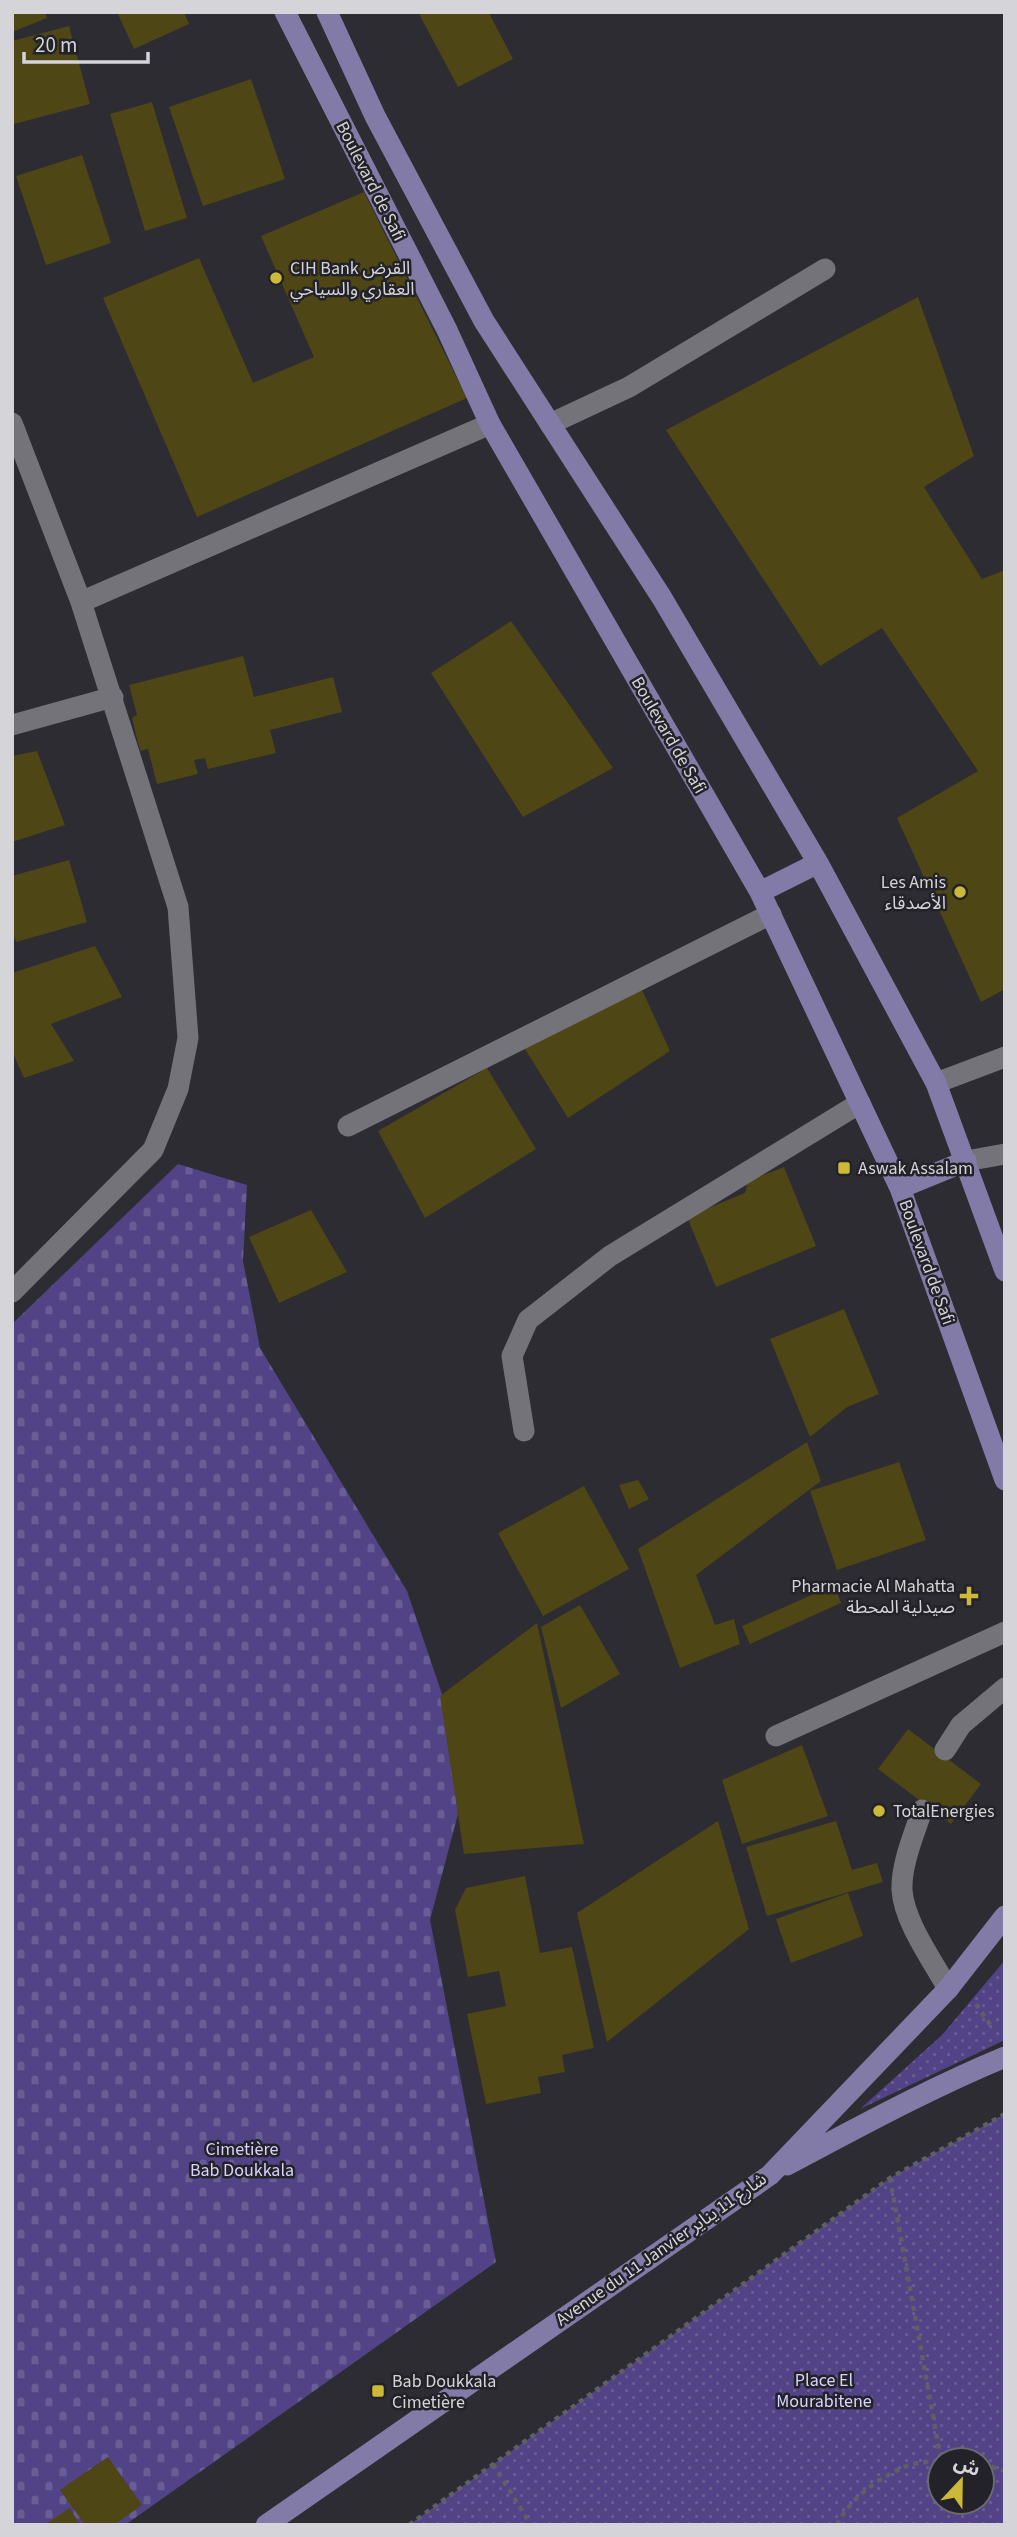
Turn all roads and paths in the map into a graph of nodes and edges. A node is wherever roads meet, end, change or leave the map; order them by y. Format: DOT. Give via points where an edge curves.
graph roads {
  1 [pos="285,12"];
  2 [pos="327,12"];
  3 [pos="825,269"];
  4 [pos="484,321"];
  5 [pos="447,330"];
  6 [pos="12,423"];
  7 [pos="490,424"];
  8 [pos="550,424"];
  9 [pos="81,602"];
  10 [pos="113,697"];
  11 [pos="12,725"];
  12 [pos="818,863"];
  13 [pos="760,892"];
  14 [pos="771,914"];
  15 [pos="1005,1057"];
  16 [pos="936,1083"];
  17 [pos="860,1103"];
  18 [pos="348,1126"];
  19 [pos="1005,1153"];
  20 [pos="966,1161"];
  21 [pos="900,1188"];
  22 [pos="1005,1271"];
  23 [pos="12,1292"];
  24 [pos="524,1431"];
  25 [pos="1005,1480"];
  26 [pos="1005,1632"];
  27 [pos="1005,1688"];
  28 [pos="776,1736"];
  29 [pos="944,1750"];
  30 [pos="922,1810"];
  31 [pos="1005,1905"];
  32 [pos="999,1922"];
  33 [pos="948,1989"];
  34 [pos="1005,2057"];
  35 [pos="1005,2114"];
  36 [pos="770,2175"];
  37 [pos="890,2178"];
  38 [pos="939,2446"];
  39 [pos="926,2462"];
  40 [pos="493,2464"];
  41 [pos="266,2525"];
  42 [pos="409,2525"];
  43 [pos="531,2525"];
  44 [pos="837,2525"];
  1 -- 5 [label="main road, Boulevard de Safi"];
  2 -- 4 [label="main road, Boulevard de Safi" via="375,116"];
  3 -- 8 [label="street" via="629,387"];
  4 -- 5 [label="main road"];
  4 -- 8 [label="main road, Boulevard de Safi"];
  5 -- 7 [label="main road, Boulevard de Safi"];
  6 -- 9 [label="street"];
  7 -- 9 [label="street"];
  7 -- 13 [label="main road, Boulevard de Safi"];
  8 -- 12 [label="main road, Boulevard de Safi" via="662,598"];
  9 -- 10 [label="street"];
  10 -- 11 [label="street"];
  10 -- 23 [label="street" via="178,907 188,1038 178,1089 153,1150"];
  12 -- 13 [label="main road"];
  12 -- 16 [label="main road, Boulevard de Safi"];
  13 -- 14 [label="main road, Boulevard de Safi"];
  14 -- 17 [label="main road, Boulevard de Safi"];
  14 -- 18 [label="street"];
  15 -- 16 [label="street"];
  16 -- 20 [label="main road, Boulevard de Safi"];
  17 -- 21 [label="main road, Boulevard de Safi"];
  17 -- 24 [label="street" via="610,1256 528,1320 512,1356"];
  19 -- 20 [label="street"];
  20 -- 21 [label="main road"];
  20 -- 22 [label="main road, Boulevard de Safi"];
  21 -- 25 [label="main road, Boulevard de Safi"];
  26 -- 28 [label="street"];
  27 -- 29 [label="street" via="961,1725"];
  30 -- 33 [label="street" via="904,1871 905,1910"];
  31 -- 32 [label="main road"];
  32 -- 33 [label="main road, Avenue du 11 Janvier شارع 11 يناير"];
  33 -- 36 [label="main road, Avenue du 11 Janvier شارع 11 يناير"];
  34 -- 36 [label="main road" via="878,2116"];
  35 -- 37 [label="path"];
  36 -- 41 [label="main road, Avenue du 11 Janvier شارع 11 يناير"];
  37 -- 38 [label="path"];
  37 -- 40 [label="path"];
  39 -- 44 [label="path" via="909,2465 872,2485"];
  40 -- 42 [label="path"];
  40 -- 43 [label="path"];
}
